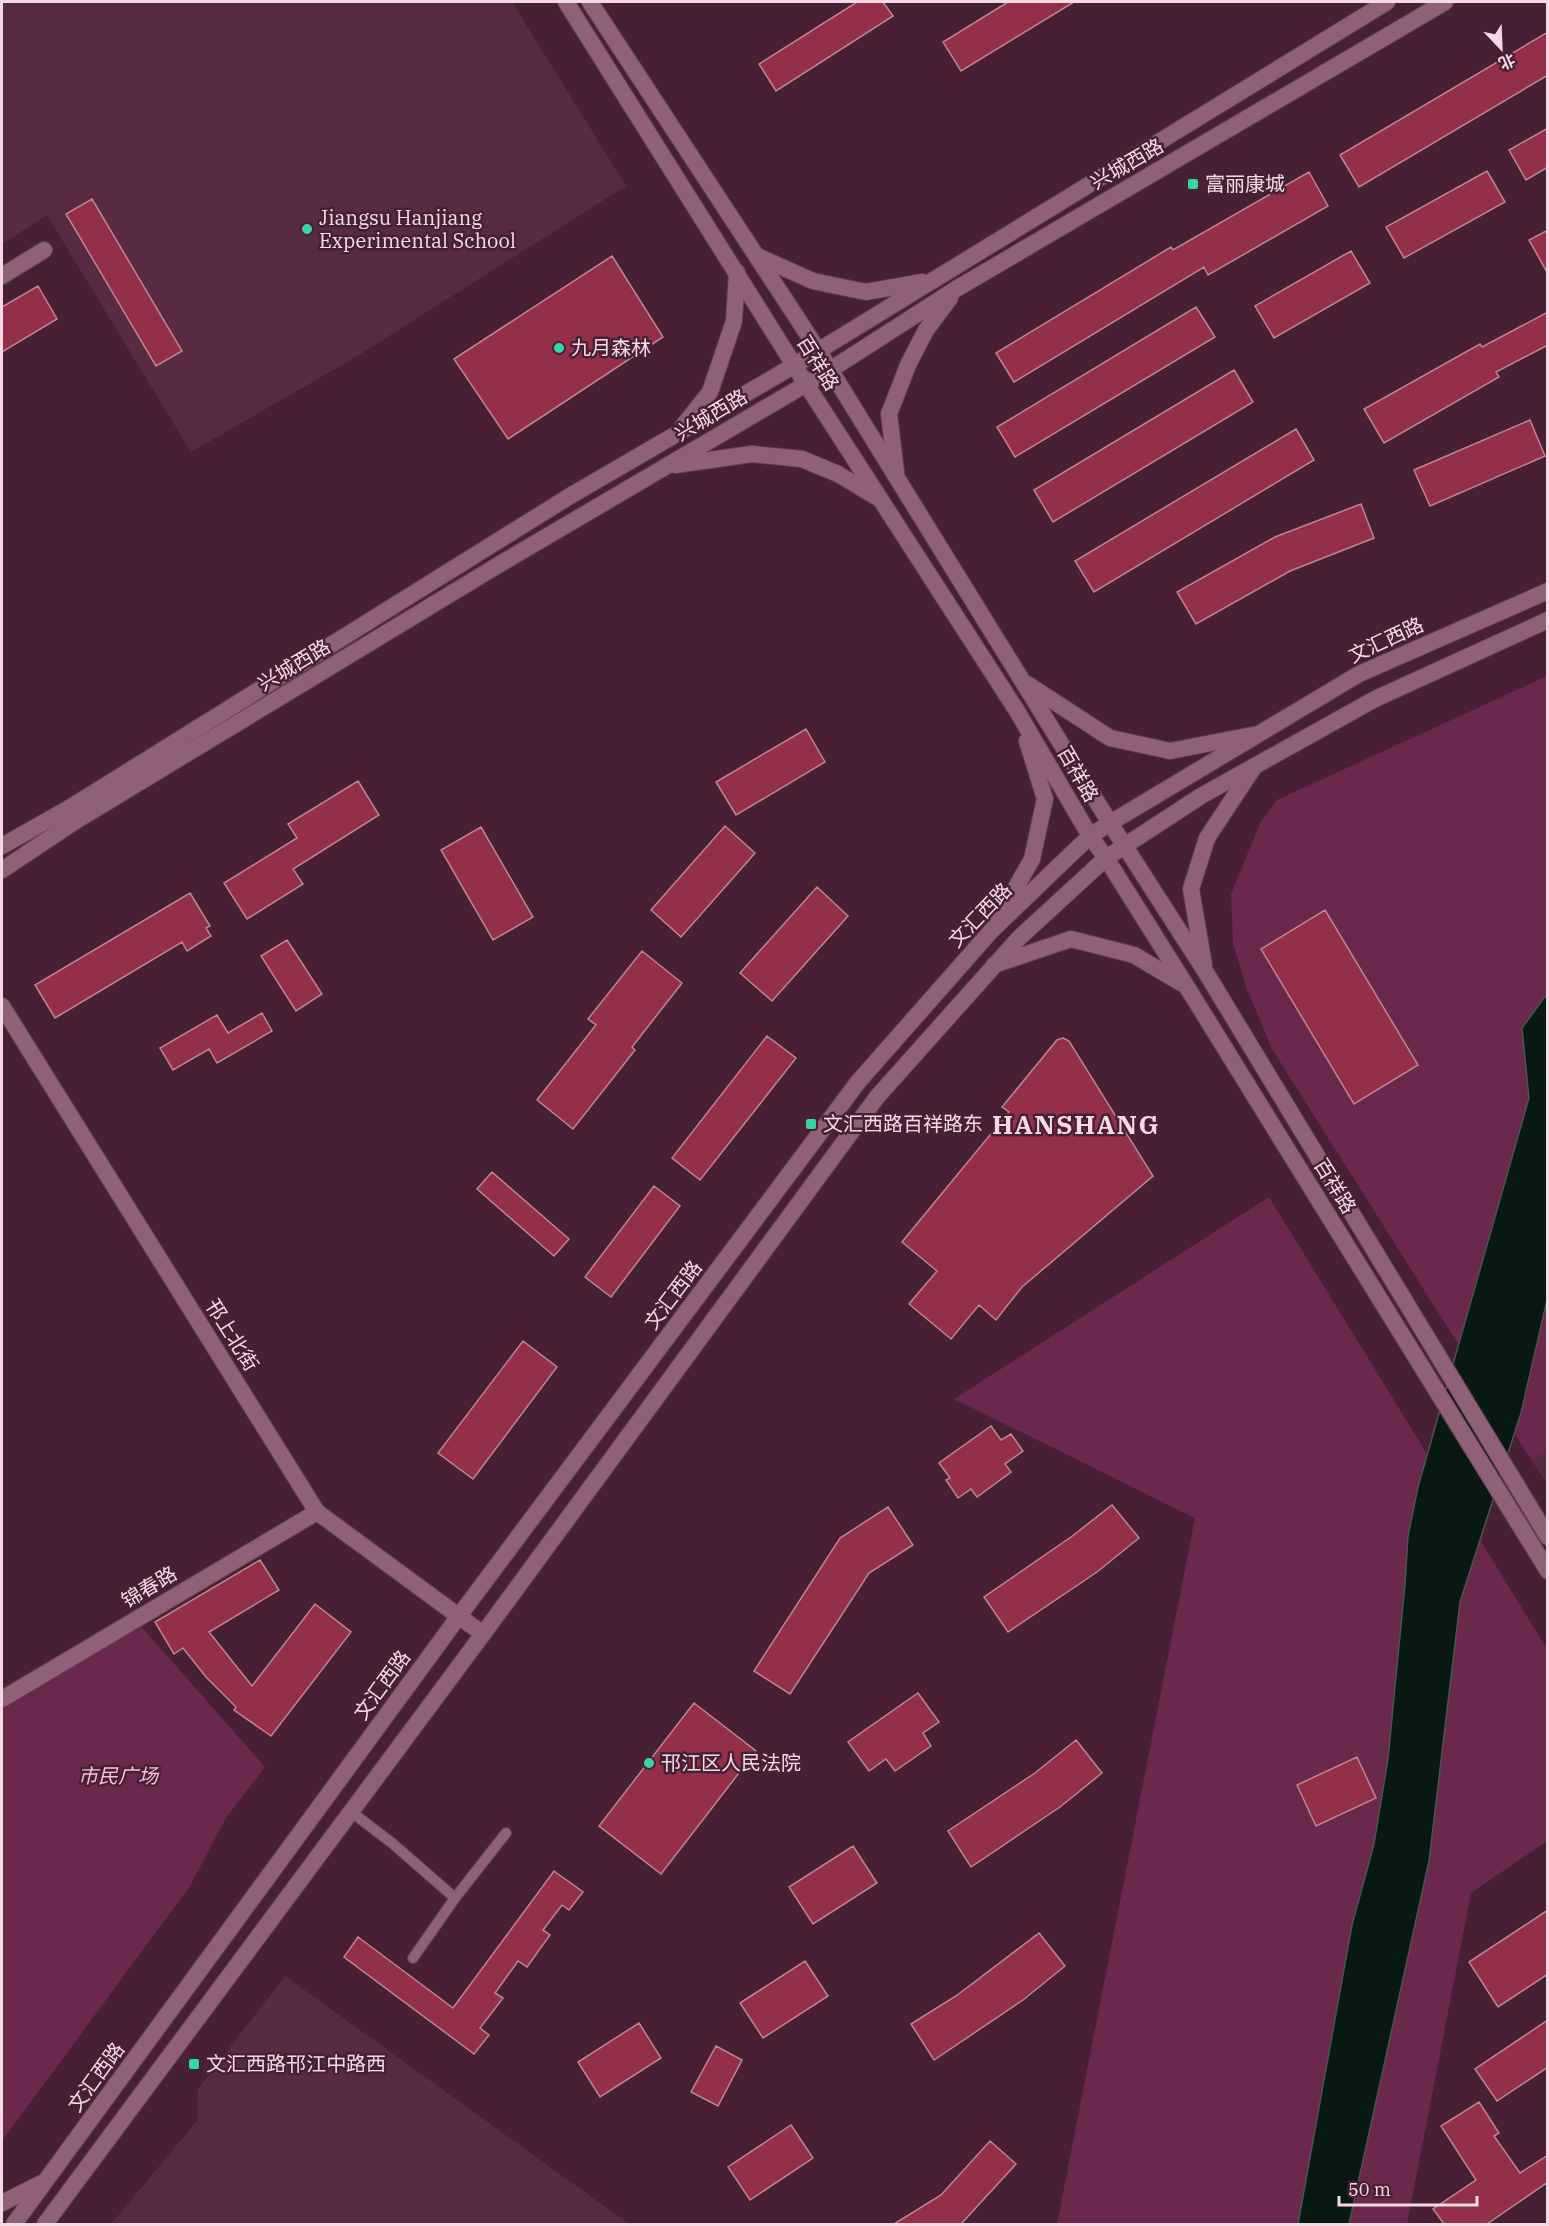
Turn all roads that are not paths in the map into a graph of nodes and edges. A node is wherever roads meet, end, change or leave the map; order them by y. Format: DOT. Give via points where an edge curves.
graph roads {
  1 [pos="566,2"];
  2 [pos="590,2"];
  3 [pos="1387,2"];
  4 [pos="1445,2"];
  5 [pos="44,250"];
  6 [pos="757,256"];
  7 [pos="736,272"];
  8 [pos="2,276"];
  9 [pos="931,280"];
  10 [pos="956,290"];
  11 [pos="818,350"];
  12 [pos="795,365"];
  13 [pos="830,370"];
  14 [pos="806,384"];
  15 [pos="677,434"];
  16 [pos="668,465"];
  17 [pos="897,478"];
  18 [pos="881,499"];
  19 [pos="1548,591"];
  20 [pos="1548,620"];
  21 [pos="1022,681"];
  22 [pos="1017,711"];
  23 [pos="1258,734"];
  24 [pos="1254,766"];
  25 [pos="1110,823"];
  26 [pos="1090,836"];
  27 [pos="1125,844"];
  28 [pos="2,846"];
  29 [pos="1106,858"];
  30 [pos="2,870"];
  31 [pos="992,930"];
  32 [pos="994,965"];
  33 [pos="1205,971"];
  34 [pos="1187,987"];
  35 [pos="2,1006"];
  36 [pos="317,1512"];
  37 [pos="1548,1537"];
  38 [pos="1548,1571"];
  39 [pos="459,1616"];
  40 [pos="483,1634"];
  41 [pos="2,1699"];
  42 [pos="350,1812"];
  43 [pos="506,1833"];
  44 [pos="455,1898"];
  45 [pos="413,1958"];
  46 [pos="46,2181"];
  47 [pos="2,2203"];
  48 [pos="14,2224"];
  49 [pos="45,2224"];
  1 -- 7 [label="street, 百祥路"];
  2 -- 6 [label="street, 百祥路"];
  3 -- 9 [label="street, 兴城西路"];
  4 -- 10 [label="street, 兴城西路"];
  5 -- 8 [label="street"];
  6 -- 9 [label="street" via="813,281 866,292"];
  6 -- 11 [label="street, 百祥路"];
  7 -- 12 [label="street, 百祥路"];
  7 -- 15 [label="street" via="734,321 710,392"];
  9 -- 11 [label="street, 兴城西路"];
  10 -- 13 [label="street, 兴城西路"];
  10 -- 17 [label="street" via="926,330 889,414"];
  11 -- 12 [label="street, 兴城西路"];
  11 -- 13 [label="street, 百祥路"];
  12 -- 14 [label="street, 百祥路"];
  12 -- 15 [label="street, 兴城西路"];
  13 -- 14 [label="street, 兴城西路"];
  13 -- 17 [label="street, 百祥路"];
  14 -- 16 [label="street, 兴城西路"];
  14 -- 18 [label="street, 百祥路"];
  15 -- 28 [label="street, 兴城西路"];
  16 -- 18 [label="street" via="752,454 802,459"];
  16 -- 30 [label="street, 兴城西路" via="74,822"];
  17 -- 21 [label="street, 百祥路"];
  18 -- 22 [label="street, 百祥路"];
  19 -- 23 [label="street, 文汇西路" via="1359,674"];
  20 -- 24 [label="street" via="1375,699"];
  21 -- 23 [label="street" via="1110,738 1170,751"];
  21 -- 25 [label="street, 百祥路"];
  22 -- 26 [label="street, 百祥路"];
  22 -- 31 [label="street" via="1045,799 1032,859"];
  23 -- 25 [label="street, 文汇西路"];
  24 -- 27 [label="street"];
  24 -- 33 [label="street" via="1207,838 1191,889"];
  25 -- 26 [label="street, 文汇西路"];
  25 -- 27 [label="street, 百祥路"];
  26 -- 29 [label="street, 百祥路"];
  26 -- 31 [label="street, 文汇西路"];
  27 -- 29 [label="street"];
  27 -- 33 [label="street, 百祥路"];
  29 -- 32 [label="street"];
  29 -- 34 [label="street, 百祥路"];
  31 -- 39 [label="street, 文汇西路" via="858,1082"];
  32 -- 34 [label="street" via="1071,939 1134,955"];
  32 -- 40 [label="street" via="877,1097"];
  33 -- 37 [label="street, 百祥路"];
  34 -- 38 [label="street, 百祥路"];
  35 -- 36 [label="street, 邗上北街"];
  36 -- 39 [label="street, 邗上北街"];
  36 -- 41 [label="street, 锦春路"];
  39 -- 40 [label="street, 邗上北街"];
  39 -- 46 [label="street, 文汇西路"];
  40 -- 42 [label="street"];
  42 -- 44 [label="lane"];
  42 -- 49 [label="street"];
  43 -- 44 [label="lane"];
  44 -- 45 [label="lane"];
  46 -- 47 [label="street"];
  46 -- 48 [label="street, 文汇西路"];
}
